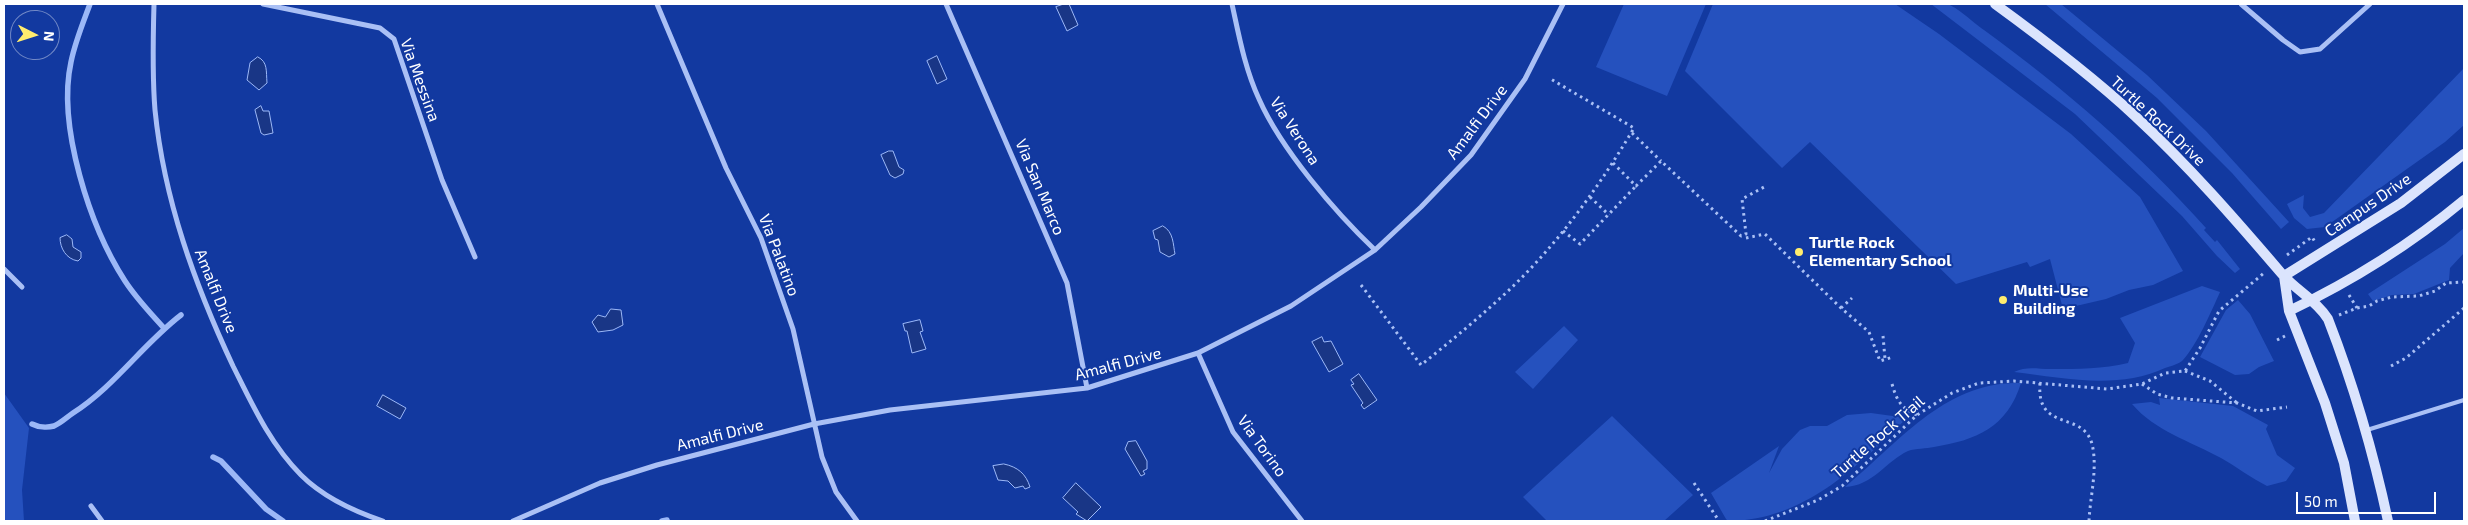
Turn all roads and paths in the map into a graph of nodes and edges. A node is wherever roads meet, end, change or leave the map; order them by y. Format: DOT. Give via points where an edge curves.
graph roads {
  1 [pos="154,4"];
  2 [pos="262,4"];
  3 [pos="657,4"];
  4 [pos="946,4"];
  5 [pos="1232,4"];
  6 [pos="1563,4"];
  7 [pos="1995,4"];
  8 [pos="2241,4"];
  9 [pos="2370,4"];
  10 [pos="1548,78"];
  11 [pos="1632,133"];
  12 [pos="2464,154"];
  13 [pos="1661,161"];
  14 [pos="1612,163"];
  15 [pos="1636,186"];
  16 [pos="1766,186"];
  17 [pos="1590,197"];
  18 [pos="2464,200"];
  19 [pos="1609,215"];
  20 [pos="1563,231"];
  21 [pos="2312,237"];
  22 [pos="1746,238"];
  23 [pos="1374,250"];
  24 [pos="474,257"];
  25 [pos="2274,264"];
  26 [pos="4,269"];
  27 [pos="2284,276"];
  28 [pos="2464,282"];
  29 [pos="1360,285"];
  30 [pos="22,287"];
  31 [pos="1852,298"];
  32 [pos="2313,300"];
  33 [pos="1841,308"];
  34 [pos="2357,308"];
  35 [pos="2464,308"];
  36 [pos="2289,311"];
  37 [pos="1883,336"];
  38 [pos="1198,353"];
  39 [pos="1893,357"];
  40 [pos="1885,359"];
  41 [pos="2391,366"];
  42 [pos="2185,371"];
  43 [pos="2040,383"];
  44 [pos="1892,384"];
  45 [pos="2142,384"];
  46 [pos="1087,388"];
  47 [pos="2464,400"];
  48 [pos="2238,402"];
  49 [pos="2287,407"];
  50 [pos="1917,416"];
  51 [pos="814,424"];
  52 [pos="2367,430"];
  53 [pos="1694,483"];
  54 [pos="91,506"];
  55 [pos="102,521"];
  56 [pos="383,521"];
  57 [pos="513,521"];
  58 [pos="857,521"];
  59 [pos="1302,521"];
  60 [pos="1719,521"];
  61 [pos="1765,521"];
  62 [pos="2089,521"];
  63 [pos="2356,521"];
  64 [pos="2388,521"];
  1 -- 56 [label="street, Amalfi Drive" via="155,110 165,174 198,288 249,399 273,441 301,475 334,500"];
  2 -- 24 [label="street, Via Messina" via="380,28 394,39 442,180"];
  3 -- 51 [label="street, Via Palatino" via="726,168 761,238 793,329"];
  4 -- 46 [label="street, Via San Marco" via="1067,284"];
  5 -- 23 [label="street, Via Verona" via="1243,56 1259,100 1291,153 1346,222"];
  6 -- 23 [label="street, Amalfi Drive" via="1525,79 1471,155"];
  7 -- 25 [label="street, Turtle Rock Drive" via="2050,44 2135,116 2201,182"];
  8 -- 9 [label="street" via="2300,52 2320,50"];
  10 -- 11 [label="path" via="1634,128"];
  11 -- 13 [label="path"];
  11 -- 14 [label="path"];
  12 -- 27 [label="street, Campus Drive" via="2401,203"];
  13 -- 15 [label="path"];
  13 -- 16 [label="path" via="1741,236 1746,234 1742,199"];
  14 -- 15 [label="path"];
  14 -- 17 [label="path"];
  15 -- 19 [label="path"];
  17 -- 19 [label="path"];
  17 -- 20 [label="path"];
  18 -- 32 [label="street" via="2398,250"];
  19 -- 20 [label="path" via="1580,244"];
  20 -- 29 [label="path" via="1510,290 1421,365"];
  21 -- 25 [label="path"];
  22 -- 33 [label="path" via="1765,234"];
  23 -- 38 [label="street, Amalfi Drive" via="1291,306"];
  25 -- 27 [label="street, Turtle Rock Drive"];
  25 -- 42 [label="path" via="2219,311"];
  26 -- 30 [label="street"];
  27 -- 32 [label="street, Turtle Rock Drive"];
  27 -- 36 [label="street"];
  28 -- 34 [label="path" via="2446,283 2419,296 2392,297"];
  31 -- 33 [label="path"];
  32 -- 36 [label="street"];
  32 -- 52 [label="street, Turtle Rock Drive" via="2328,319"];
  33 -- 40 [label="path" via="1869,332 1880,361"];
  35 -- 41 [label="path" via="2406,358"];
  36 -- 63 [label="street" via="2328,412 2344,463"];
  37 -- 40 [label="path"];
  38 -- 46 [label="street, Amalfi Drive"];
  38 -- 59 [label="street, Via Torino" via="1232,432"];
  39 -- 40 [label="path"];
  42 -- 45 [label="path, Turtle Rock Trail" via="2165,373"];
  42 -- 48 [label="path" via="2210,381"];
  43 -- 45 [label="path, Turtle Rock Trail" via="2107,389"];
  43 -- 50 [label="path, Turtle Rock Trail" via="1979,383 1952,394"];
  43 -- 62 [label="path" via="2040,399 2046,412 2083,430 2092,444"];
  44 -- 50 [label="path" via="1901,406"];
  45 -- 48 [label="path" via="2157,394 2172,398"];
  46 -- 51 [label="street, Amalfi Drive" via="890,410"];
  47 -- 52 [label="lane"];
  48 -- 49 [label="path" via="2257,411"];
  50 -- 61 [label="path, Turtle Rock Trail" via="1842,486"];
  51 -- 57 [label="street, Amalfi Drive" via="657,464 600,483"];
  51 -- 58 [label="street, Via Palatino" via="822,457 836,492"];
  52 -- 64 [label="street, Turtle Rock Drive"];
  53 -- 60 [label="path"];
  54 -- 55 [label="street"];
}
